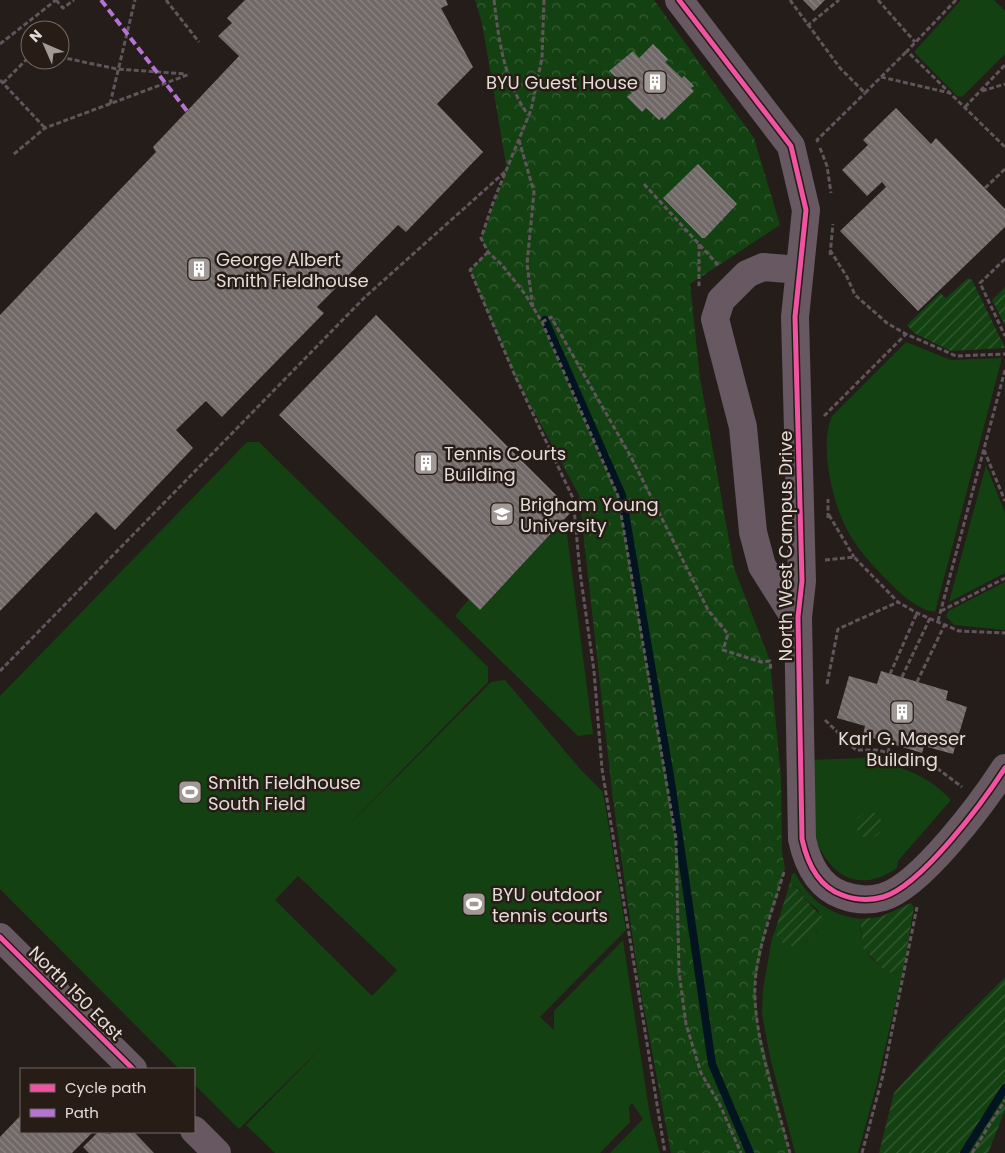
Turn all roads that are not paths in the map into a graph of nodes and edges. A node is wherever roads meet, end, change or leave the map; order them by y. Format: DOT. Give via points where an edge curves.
graph roads {
  1 [pos="679,0"];
  2 [pos="800,270"];
  3 [pos="798,618"];
  4 [pos="1005,768"];
  5 [pos="0,937"];
  6 [pos="131,1068"];
  7 [pos="195,1131"];
  8 [pos="217,1153"];
  1 -- 2 [label="street, North West Campus Drive" via="791,146 806,210"];
  2 -- 3 [label="street, North West Campus Drive" via="795,317 802,581"];
  2 -- 3 [label="street" via="763,267 747,274 721,300 715,319 742,427 757,549 770,581"];
  3 -- 4 [label="street, North West Campus Drive" via="802,839 807,860 828,888 849,898 866,900 884,897 902,888 942,848"];
  5 -- 6 [label="street, North 150 East"];
  7 -- 8 [label="street"];
}
